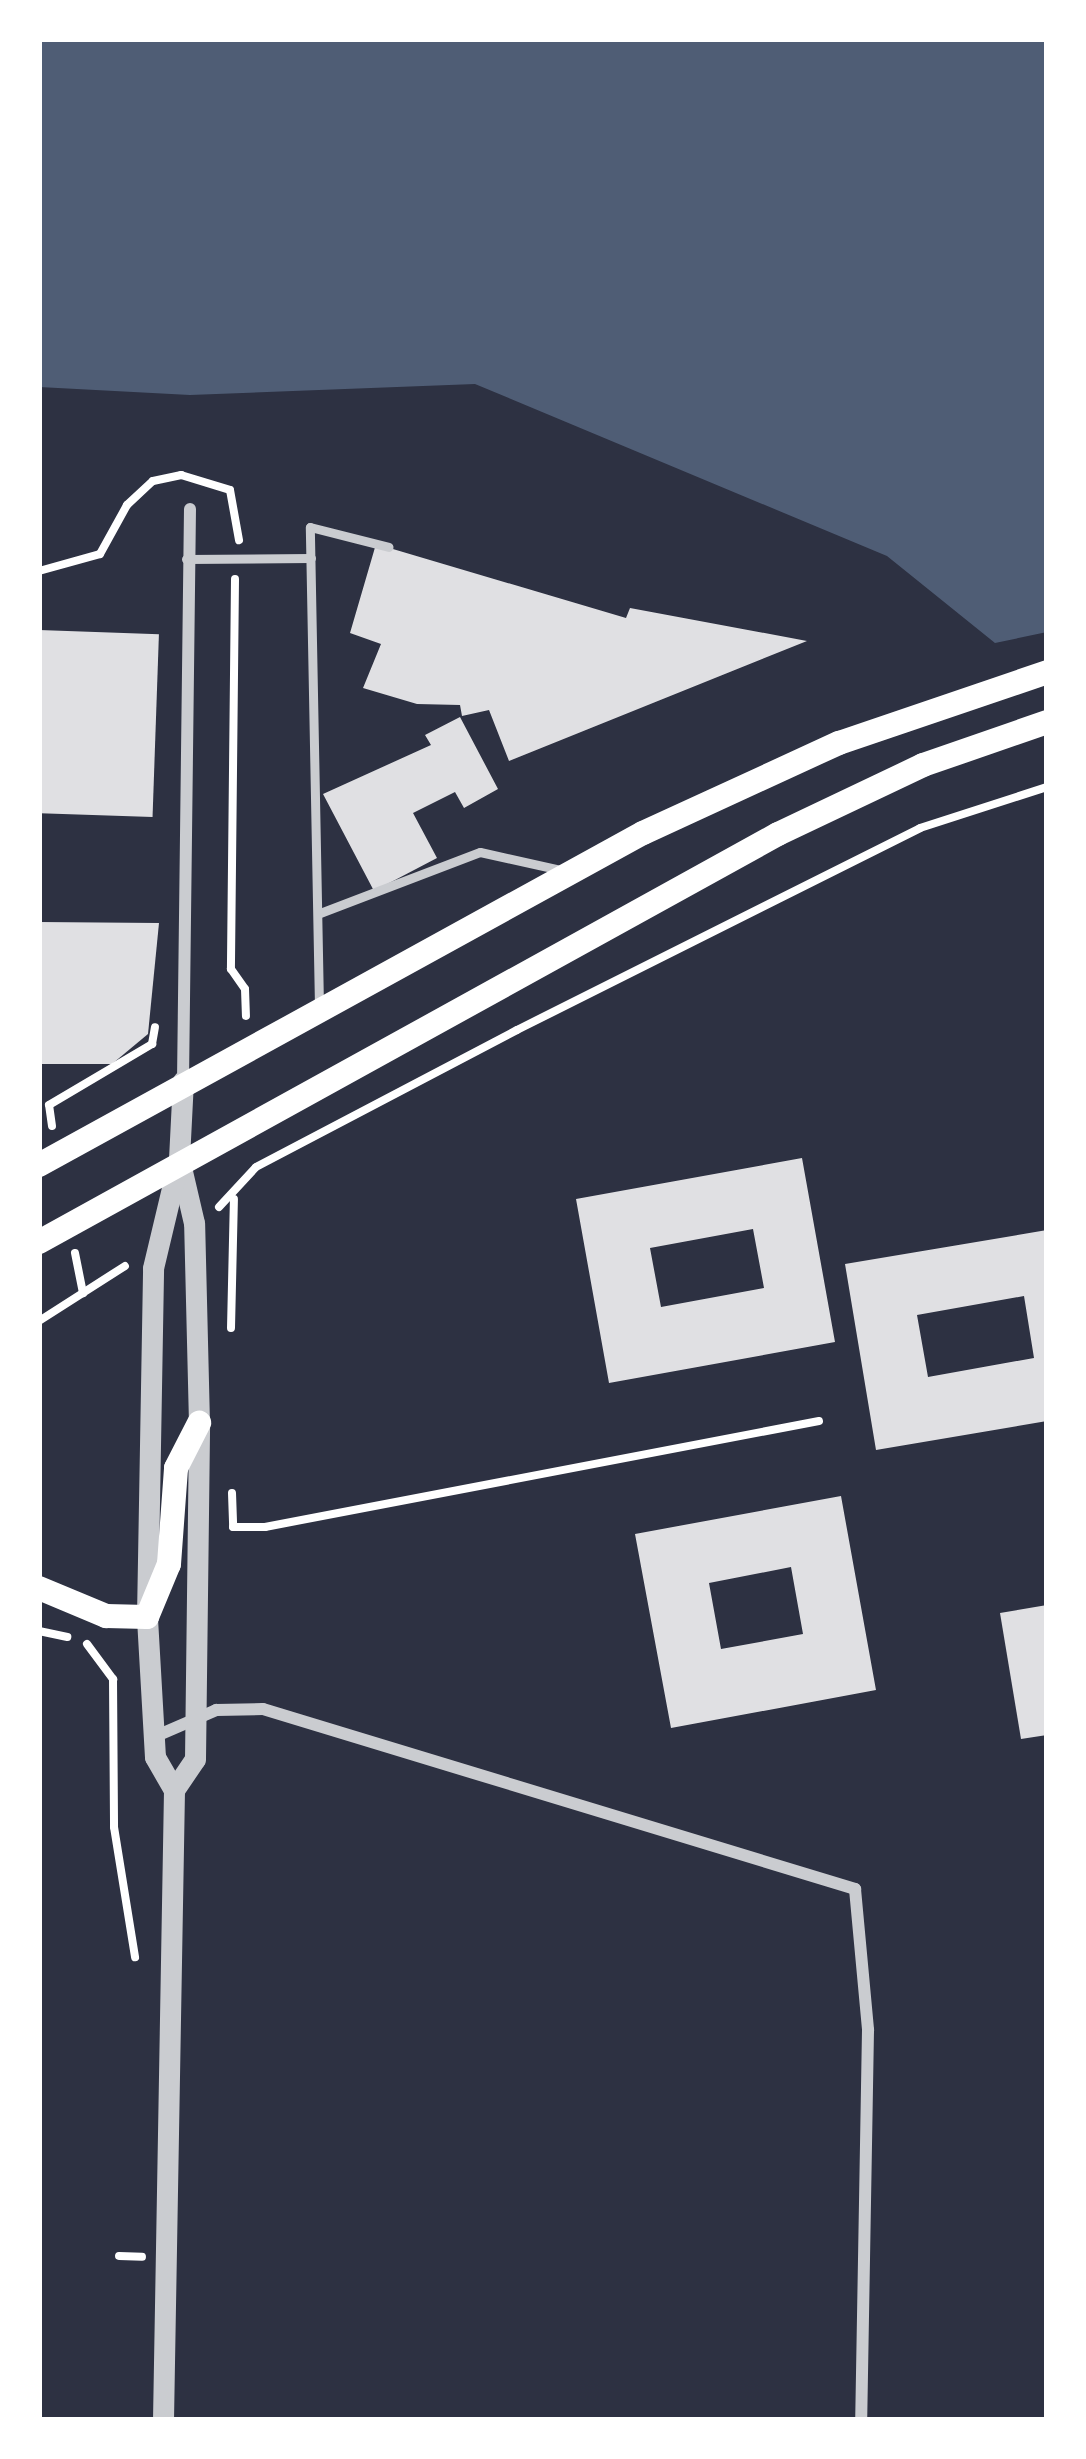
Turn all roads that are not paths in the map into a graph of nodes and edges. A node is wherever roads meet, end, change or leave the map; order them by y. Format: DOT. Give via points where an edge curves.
graph roads {
  1 [pos="190,508"];
  2 [pos="389,547"];
  3 [pos="311,558"];
  4 [pos="186,559"];
  5 [pos="1047,673"];
  6 [pos="1047,722"];
  7 [pos="569,872"];
  8 [pos="320,913"];
  9 [pos="320,1006"];
  10 [pos="183,1081"];
  11 [pos="179,1159"];
  12 [pos="39,1165"];
  13 [pos="39,1242"];
  14 [pos="199,1423"];
  15 [pos="39,1588"];
  16 [pos="148,1616"];
  17 [pos="196,1717"];
  18 [pos="154,1737"];
  19 [pos="174,1790"];
  20 [pos="163,2420"];
  21 [pos="861,2420"];
  1 -- 4 [label="street"];
  2 -- 3 [label="lane" via="310,527"];
  3 -- 4 [label="lane"];
  3 -- 8 [label="lane"];
  4 -- 10 [label="street"];
  5 -- 7 [label="main road" via="839,743"];
  6 -- 11 [label="main road" via="850,797"];
  7 -- 8 [label="lane" via="480,852"];
  7 -- 9 [label="main road"];
  8 -- 9 [label="lane"];
  9 -- 10 [label="main road"];
  10 -- 11 [label="street"];
  10 -- 12 [label="main road"];
  11 -- 13 [label="main road"];
  11 -- 14 [label="street" via="194,1223"];
  11 -- 16 [label="street" via="153,1248"];
  14 -- 16 [label="main road" via="176,1468 169,1564"];
  14 -- 17 [label="street"];
  15 -- 16 [label="main road" via="106,1616"];
  16 -- 18 [label="street"];
  17 -- 18 [label="street"];
  17 -- 19 [label="street" via="195,1759"];
  17 -- 21 [label="street" via="263,1709 855,1889 868,2030"];
  18 -- 19 [label="street" via="155,1757"];
  19 -- 20 [label="street"];
}
